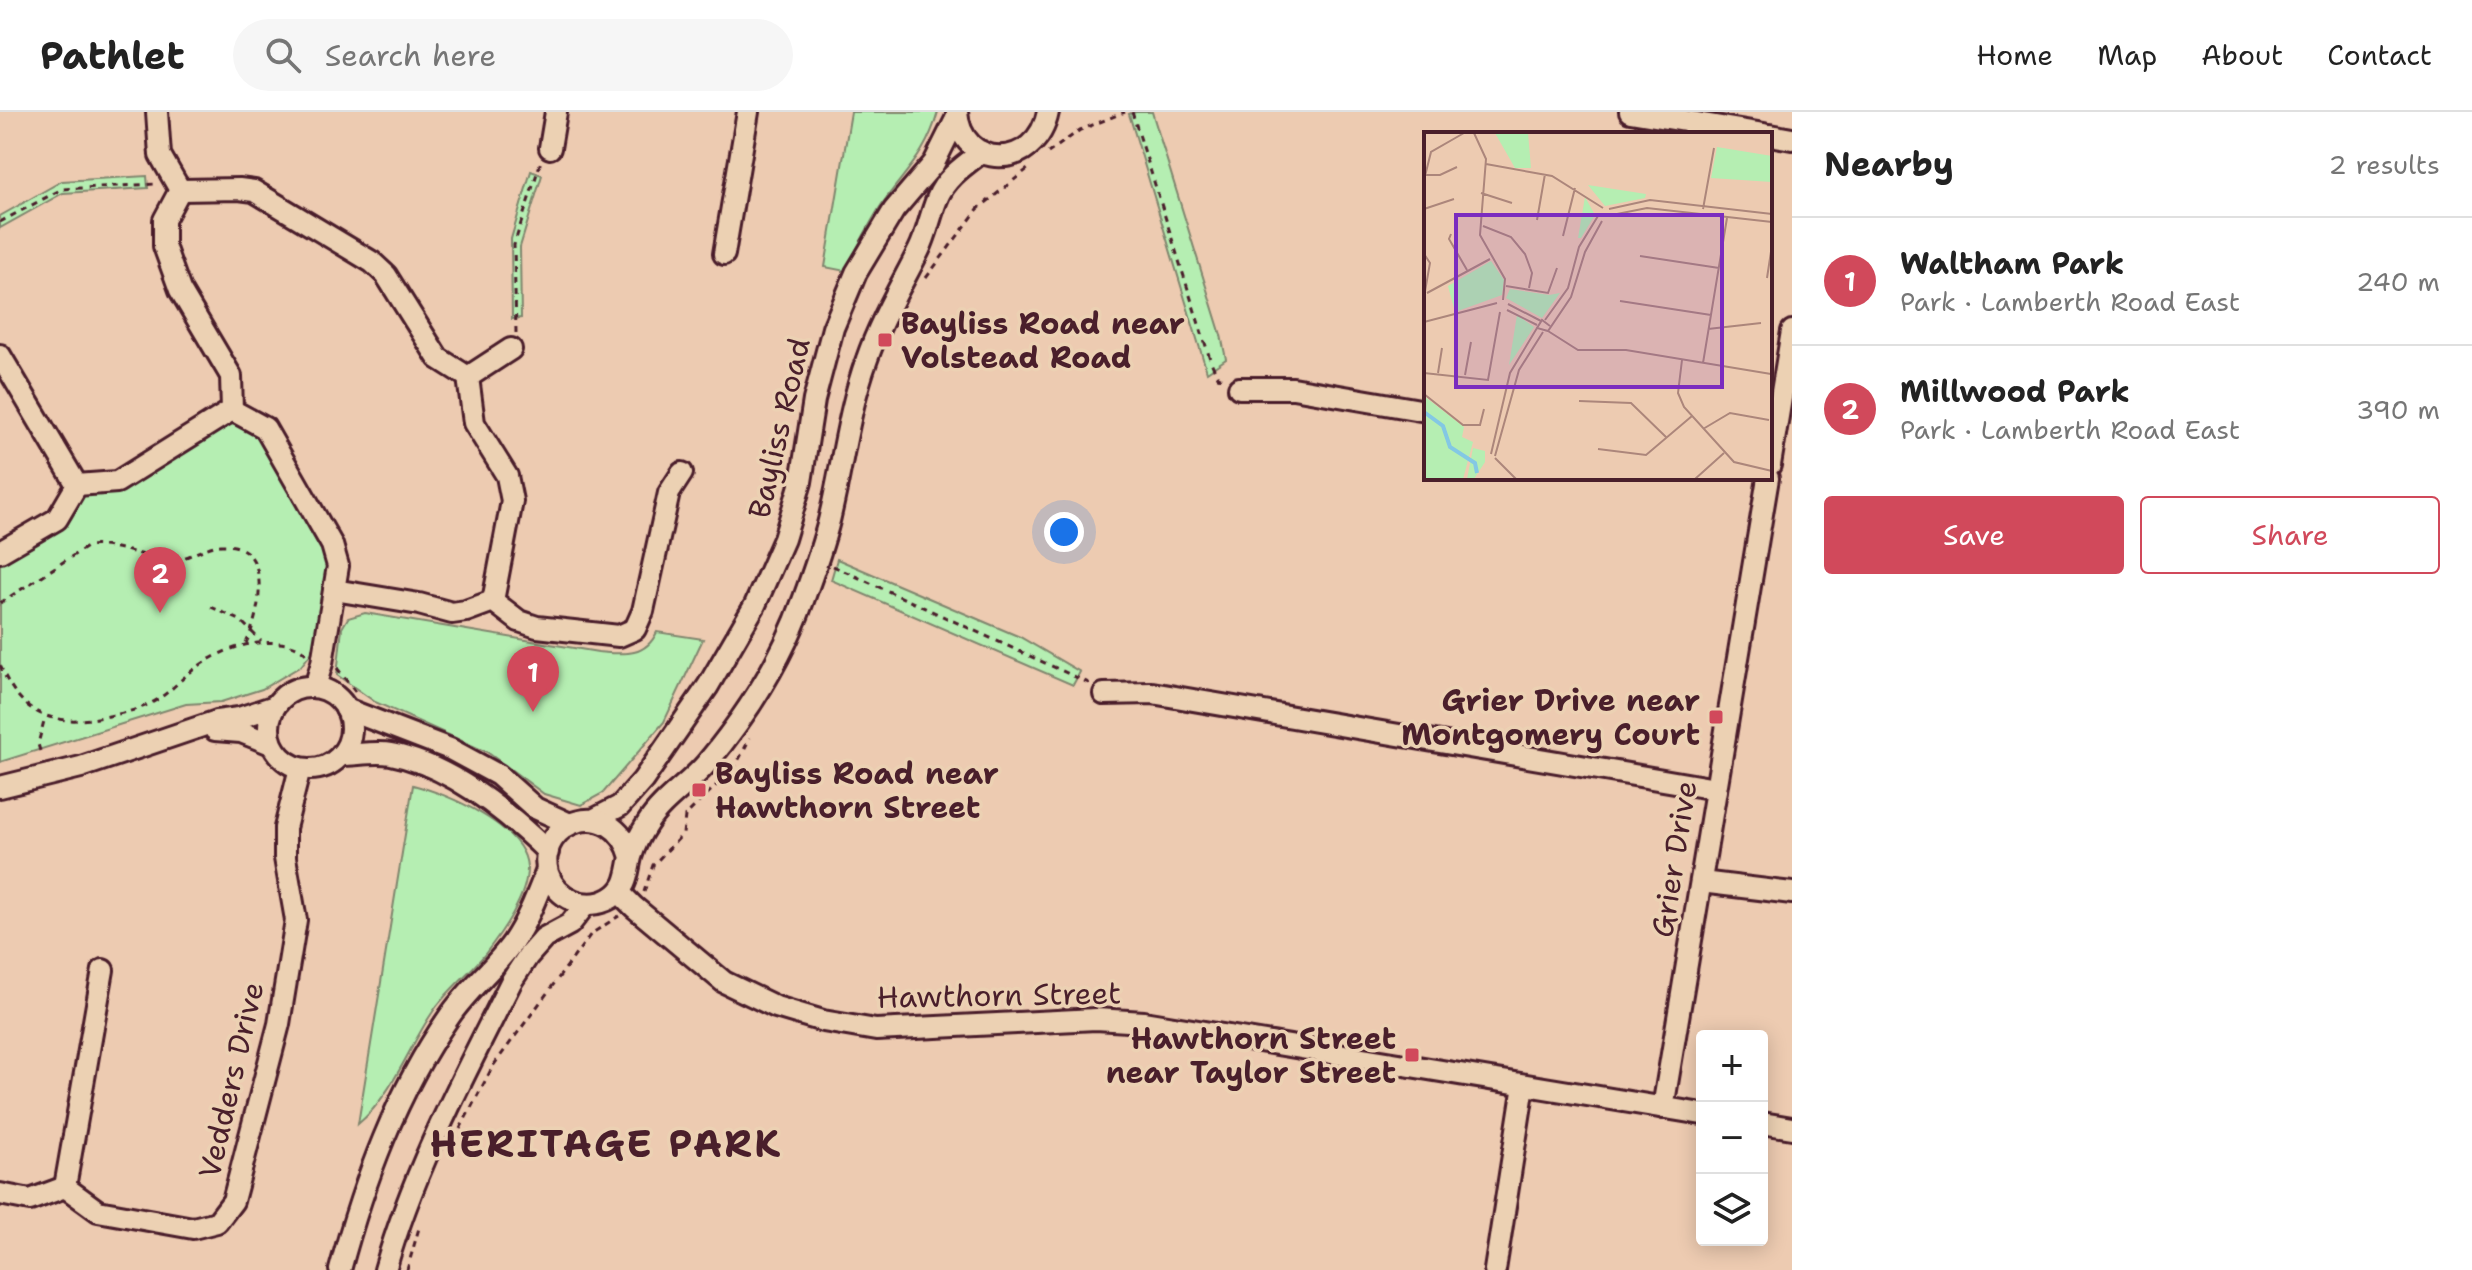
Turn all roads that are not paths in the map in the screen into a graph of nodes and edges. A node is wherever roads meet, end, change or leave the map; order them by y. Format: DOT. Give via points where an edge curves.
graph roads {
  1 [pos="157,112"];
  2 [pos="556,112"];
  3 [pos="748,112"];
  4 [pos="1048,112"];
  5 [pos="1640,113"];
  6 [pos="957,114"];
  7 [pos="1755,132"];
  8 [pos="1772,135"];
  9 [pos="1792,139"];
  10 [pos="550,148"];
  11 [pos="982,152"];
  12 [pos="178,186"];
  13 [pos="724,254"];
  14 [pos="1792,331"];
  15 [pos="511,349"];
  16 [pos="0,355"];
  17 [pos="468,377"];
  18 [pos="1239,388"];
  19 [pos="232,410"];
  20 [pos="1424,411"];
  21 [pos="1772,453"];
  22 [pos="682,473"];
  23 [pos="1768,480"];
  24 [pos="77,485"];
  25 [pos="0,552"];
  26 [pos="334,590"];
  27 [pos="493,601"];
  28 [pos="315,687"];
  29 [pos="1104,694"];
  30 [pos="275,706"];
  31 [pos="346,709"];
  32 [pos="195,728"];
  33 [pos="271,744"];
  34 [pos="341,755"];
  35 [pos="300,768"];
  36 [pos="0,787"];
  37 [pos="1716,789"];
  38 [pos="593,820"];
  39 [pos="570,824"];
  40 [pos="631,857"];
  41 [pos="548,861"];
  42 [pos="1701,882"];
  43 [pos="619,892"];
  44 [pos="1792,893"];
  45 [pos="586,904"];
  46 [pos="103,970"];
  47 [pos="1524,1085"];
  48 [pos="1663,1108"];
  49 [pos="1696,1113"];
  50 [pos="1768,1124"];
  51 [pos="1792,1128"];
  52 [pos="65,1187"];
  53 [pos="0,1194"];
  54 [pos="340,1270"];
  55 [pos="385,1270"];
  56 [pos="1495,1270"];
  1 -- 12 [label="street" via="160,155"];
  2 -- 10 [label="street"];
  3 -- 13 [label="street"];
  4 -- 11 [label="street" via="1038,140 1026,150 1012,156"];
  5 -- 7 [label="street"];
  6 -- 11 [label="street, Bayliss Road" via="961,131"];
  6 -- 38 [label="street, Bayliss Road" via="934,163 894,210 856,273 833,328 801,482 784,539 755,605 708,686 643,780 620,806"];
  8 -- 9 [label="street"];
  11 -- 40 [label="street" via="956,171 937,196 919,249 867,359 831,516 803,602 772,666 704,766 647,823"];
  12 -- 17 [label="street" via="254,191 372,262 386,275 438,358"];
  12 -- 19 [label="street" via="164,220 164,246 180,290 231,376"];
  14 -- 21 [label="street"];
  15 -- 17 [label="street"];
  16 -- 24 [label="street"];
  17 -- 27 [label="street" via="474,423 507,476 512,501"];
  18 -- 20 [label="street" via="1293,388"];
  19 -- 24 [label="street" via="117,482"];
  19 -- 26 [label="street" via="265,428 332,545 338,566"];
  22 -- 27 [label="street" via="669,493 635,629 619,636 537,627"];
  23 -- 37 [label="street, Grier Drive"];
  24 -- 25 [label="street" via="57,519"];
  26 -- 27 [label="street" via="452,613"];
  26 -- 28 [label="street"];
  28 -- 30 [label="street" via="292,691"];
  28 -- 31 [label="street"];
  29 -- 37 [label="street" via="1152,693"];
  30 -- 32 [label="street"];
  30 -- 33 [label="street" via="268,731"];
  31 -- 34 [label="street" via="351,733"];
  31 -- 39 [label="street" via="450,749 498,775 535,808"];
  32 -- 33 [label="street" via="241,732"];
  32 -- 36 [label="street" via="81,767"];
  33 -- 35 [label="street" via="288,764"];
  34 -- 35 [label="street" via="322,767"];
  34 -- 41 [label="street" via="390,753 434,769 484,796 518,823"];
  35 -- 52 [label="street, Vedders Drive" via="285,828 296,920 279,1024 233,1201 217,1222 193,1228 98,1211"];
  37 -- 42 [label="street, Grier Drive"];
  38 -- 39 [label="street, Bayliss Road"];
  38 -- 40 [label="street" via="619,832"];
  39 -- 41 [label="street" via="560,831"];
  40 -- 43 [label="street" via="631,870"];
  41 -- 45 [label="street" via="552,883 561,894"];
  41 -- 54 [label="street" via="530,914 513,942 449,1016 407,1089 367,1177"];
  42 -- 44 [label="street"];
  42 -- 48 [label="street, Grier Drive"];
  43 -- 45 [label="street"];
  43 -- 47 [label="street, Hawthorn Street" via="724,982 776,1007 823,1021 876,1030 1096,1019 1144,1022"];
  45 -- 55 [label="street" via="570,924 544,938 511,982 425,1154"];
  46 -- 52 [label="street"];
  47 -- 48 [label="street, Hawthorn Street"];
  47 -- 56 [label="street"];
  48 -- 49 [label="street, Hawthorn Street"];
  50 -- 51 [label="street"];
  52 -- 53 [label="street" via="30,1200"];
}
